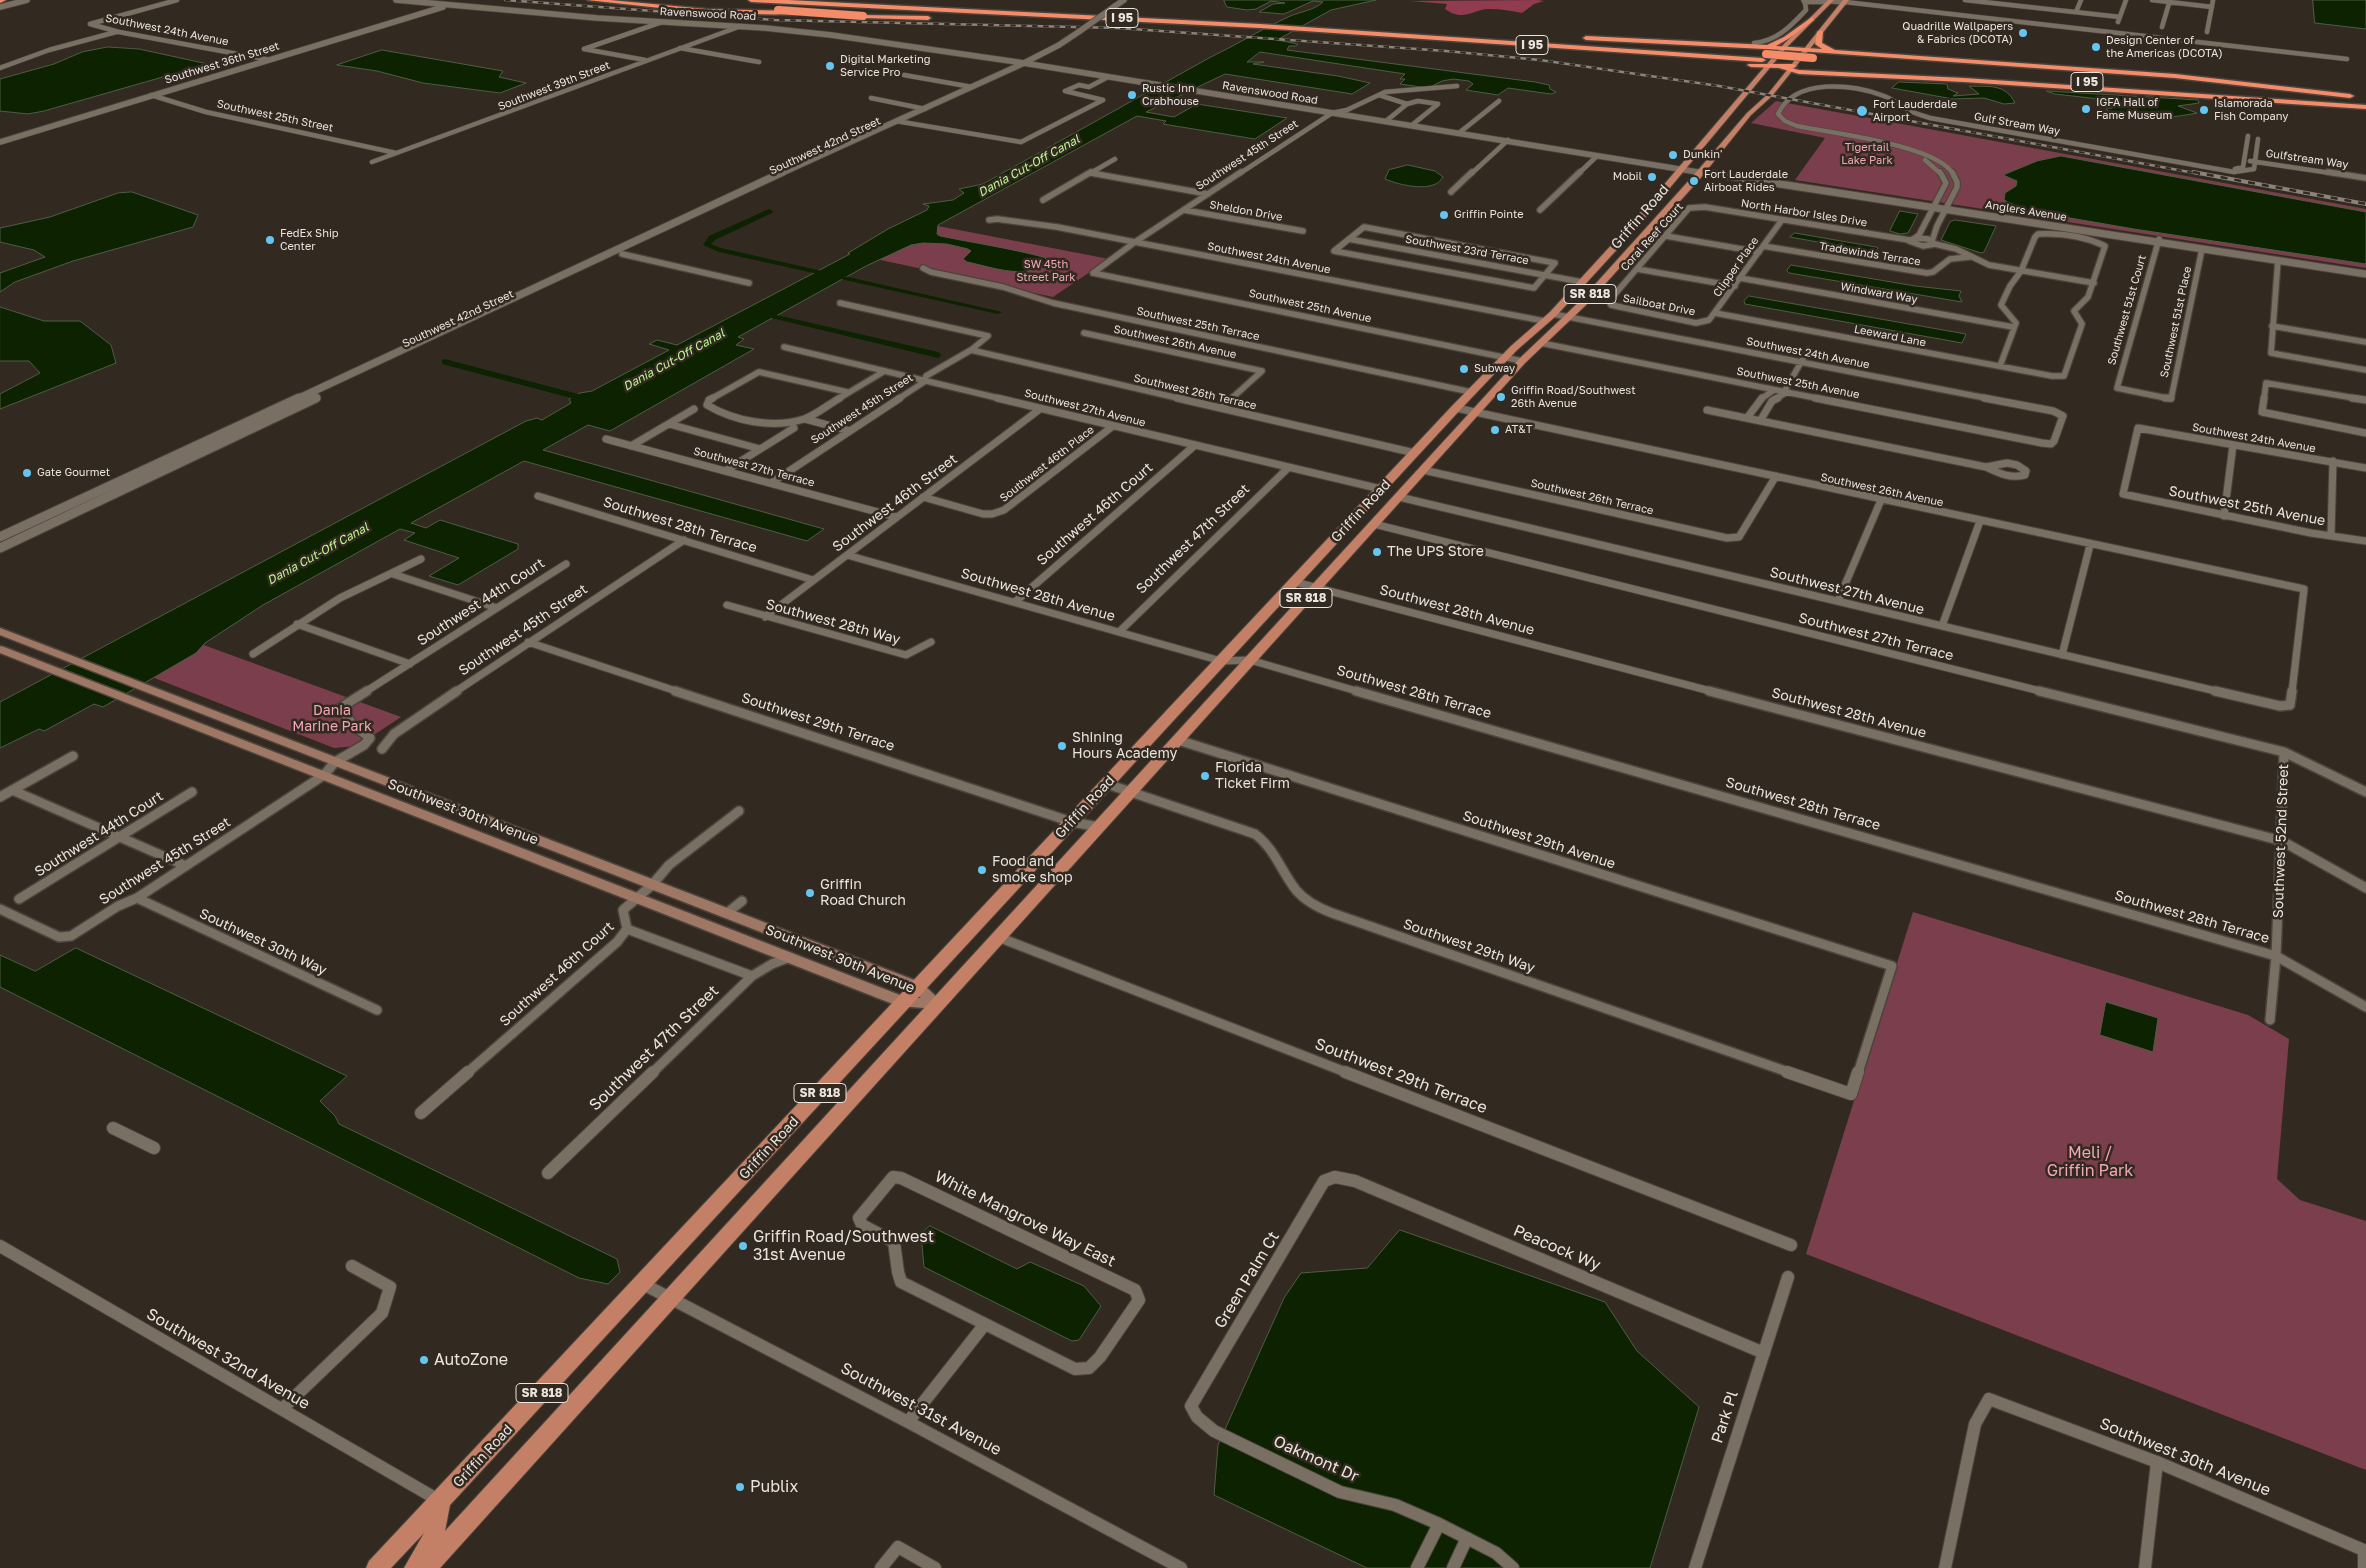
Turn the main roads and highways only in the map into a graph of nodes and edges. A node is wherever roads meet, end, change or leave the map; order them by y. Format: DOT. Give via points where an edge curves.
graph roads {
  1 [pos="590,0"];
  2 [pos="675,0"];
  3 [pos="751,0"];
  4 [pos="777,0"];
  5 [pos="848,0"];
  6 [pos="892,0"];
  7 [pos="1846,0"];
  8 [pos="1830,1"];
  9 [pos="851,13"];
  10 [pos="1066,15"];
  11 [pos="938,18"];
  12 [pos="956,19"];
  13 [pos="1812,19"];
  14 [pos="1112,23"];
  15 [pos="1265,24"];
  16 [pos="1307,26"];
  17 [pos="1437,32"];
  18 [pos="1479,32"];
  19 [pos="1820,32"];
  20 [pos="1573,38"];
  21 [pos="1751,44"];
  22 [pos="1784,48"];
  23 [pos="1807,50"];
  24 [pos="1845,54"];
  25 [pos="1764,57"];
  26 [pos="1816,61"];
  27 [pos="1712,62"];
  28 [pos="1852,62"];
  29 [pos="1774,65"];
  30 [pos="1791,68"];
  31 [pos="1928,70"];
  32 [pos="1829,73"];
  33 [pos="1761,76"];
  34 [pos="1782,80"];
  35 [pos="2310,92"];
  36 [pos="2357,96"];
  37 [pos="1743,98"];
  38 [pos="2366,103"];
  39 [pos="1731,112"];
  40 [pos="1749,114"];
  41 [pos="1733,133"];
  42 [pos="1626,233"];
  43 [pos="1601,261"];
  44 [pos="1618,262"];
  45 [pos="1598,286"];
  46 [pos="1393,476"];
  47 [pos="1380,490"];
  48 [pos="1399,497"];
  49 [pos="1386,511"];
  50 [pos="0,631"];
  51 [pos="0,649"];
  52 [pos="1178,740"];
  53 [pos="1099,827"];
  54 [pos="917,987"];
  55 [pos="904,1002"];
  56 [pos="937,1004"];
  57 [pos="440,1501"];
  58 [pos="377,1568"];
  59 [pos="416,1568"];
  60 [pos="426,1568"];
  1 -- 9 [label="highway" via="706,11"];
  2 -- 11 [label="highway, bridge" via="862,16"];
  3 -- 10 [label="highway, I 95"];
  4 -- 15 [label="highway"];
  5 -- 15 [label="highway"];
  6 -- 15 [label="highway, I 95"];
  7 -- 19 [label="main road, Griffin Road / SR 818"];
  8 -- 13 [label="main road, Griffin Road / SR 818"];
  9 -- 10 [label="highway"];
  9 -- 14 [label="highway"];
  10 -- 15 [label="highway, I 95"];
  12 -- 14 [label="highway"];
  13 -- 21 [label="highway" via="1778,44"];
  13 -- 22 [label="main road, Griffin Road / SR 818"];
  14 -- 27 [label="highway"];
  15 -- 16 [label="highway, I 95"];
  15 -- 16 [label="highway, I 95"];
  16 -- 17 [label="highway, I 95"];
  16 -- 25 [label="highway, I 95"];
  17 -- 18 [label="highway"];
  17 -- 25 [label="highway, I 95"];
  19 -- 23 [label="main road, Griffin Road / SR 818"];
  19 -- 24 [label="highway" via="1820,46"];
  20 -- 21 [label="highway"];
  21 -- 22 [label="highway"];
  22 -- 23 [label="highway"];
  22 -- 29 [label="main road, Griffin Road / SR 818"];
  23 -- 24 [label="highway"];
  23 -- 30 [label="main road, Griffin Road / SR 818"];
  24 -- 35 [label="highway" via="2175,76"];
  25 -- 26 [label="highway, I 95"];
  26 -- 35 [label="highway, I 95"];
  26 -- 38 [label="highway, I 95"];
  27 -- 29 [label="highway"];
  27 -- 33 [label="highway" via="1747,67"];
  28 -- 38 [label="highway" via="2267,90"];
  29 -- 30 [label="highway"];
  29 -- 33 [label="main road, Griffin Road / SR 818"];
  30 -- 32 [label="highway"];
  30 -- 34 [label="main road, Griffin Road / SR 818"];
  31 -- 38 [label="highway"];
  32 -- 34 [label="highway" via="1802,74"];
  32 -- 38 [label="highway"];
  33 -- 37 [label="main road, Griffin Road / SR 818"];
  34 -- 40 [label="main road, Griffin Road / SR 818"];
  35 -- 36 [label="highway, I 95"];
  37 -- 39 [label="main road, Griffin Road / SR 818"];
  37 -- 40 [label="main road" via="1746,101 1741,111"];
  39 -- 41 [label="main road" via="1738,116 1732,123"];
  39 -- 42 [label="main road, Griffin Road / SR 818"];
  40 -- 41 [label="main road, Griffin Road / SR 818"];
  41 -- 44 [label="main road, Griffin Road / SR 818"];
  42 -- 43 [label="main road, Griffin Road / SR 818"];
  42 -- 44 [label="main road" via="1631,238 1613,256"];
  43 -- 45 [label="main road" via="1606,267 1595,280"];
  43 -- 46 [label="main road, Griffin Road / SR 818"];
  44 -- 45 [label="main road, Griffin Road / SR 818"];
  45 -- 48 [label="main road, Griffin Road / SR 818" via="1522,361"];
  46 -- 47 [label="main road, Griffin Road / SR 818"];
  46 -- 48 [label="main road"];
  47 -- 49 [label="main road"];
  47 -- 54 [label="main road, Griffin Road / SR 818"];
  48 -- 49 [label="main road, Griffin Road / SR 818"];
  49 -- 52 [label="main road, Griffin Road / SR 818"];
  50 -- 54 [label="main road, Southwest 30th Avenue"];
  51 -- 55 [label="main road, Southwest 30th Avenue"];
  52 -- 53 [label="main road, Griffin Road / SR 818"];
  53 -- 56 [label="main road, Griffin Road / SR 818"];
  54 -- 55 [label="main road, Griffin Road / SR 818"];
  54 -- 56 [label="main road, Southwest 30th Avenue"];
  55 -- 56 [label="main road, Southwest 30th Avenue"];
  55 -- 57 [label="main road, Griffin Road / SR 818"];
  56 -- 60 [label="main road, Griffin Road / SR 818"];
  57 -- 58 [label="main road, Griffin Road / SR 818"];
  57 -- 59 [label="main road" via="433,1541"];
}
